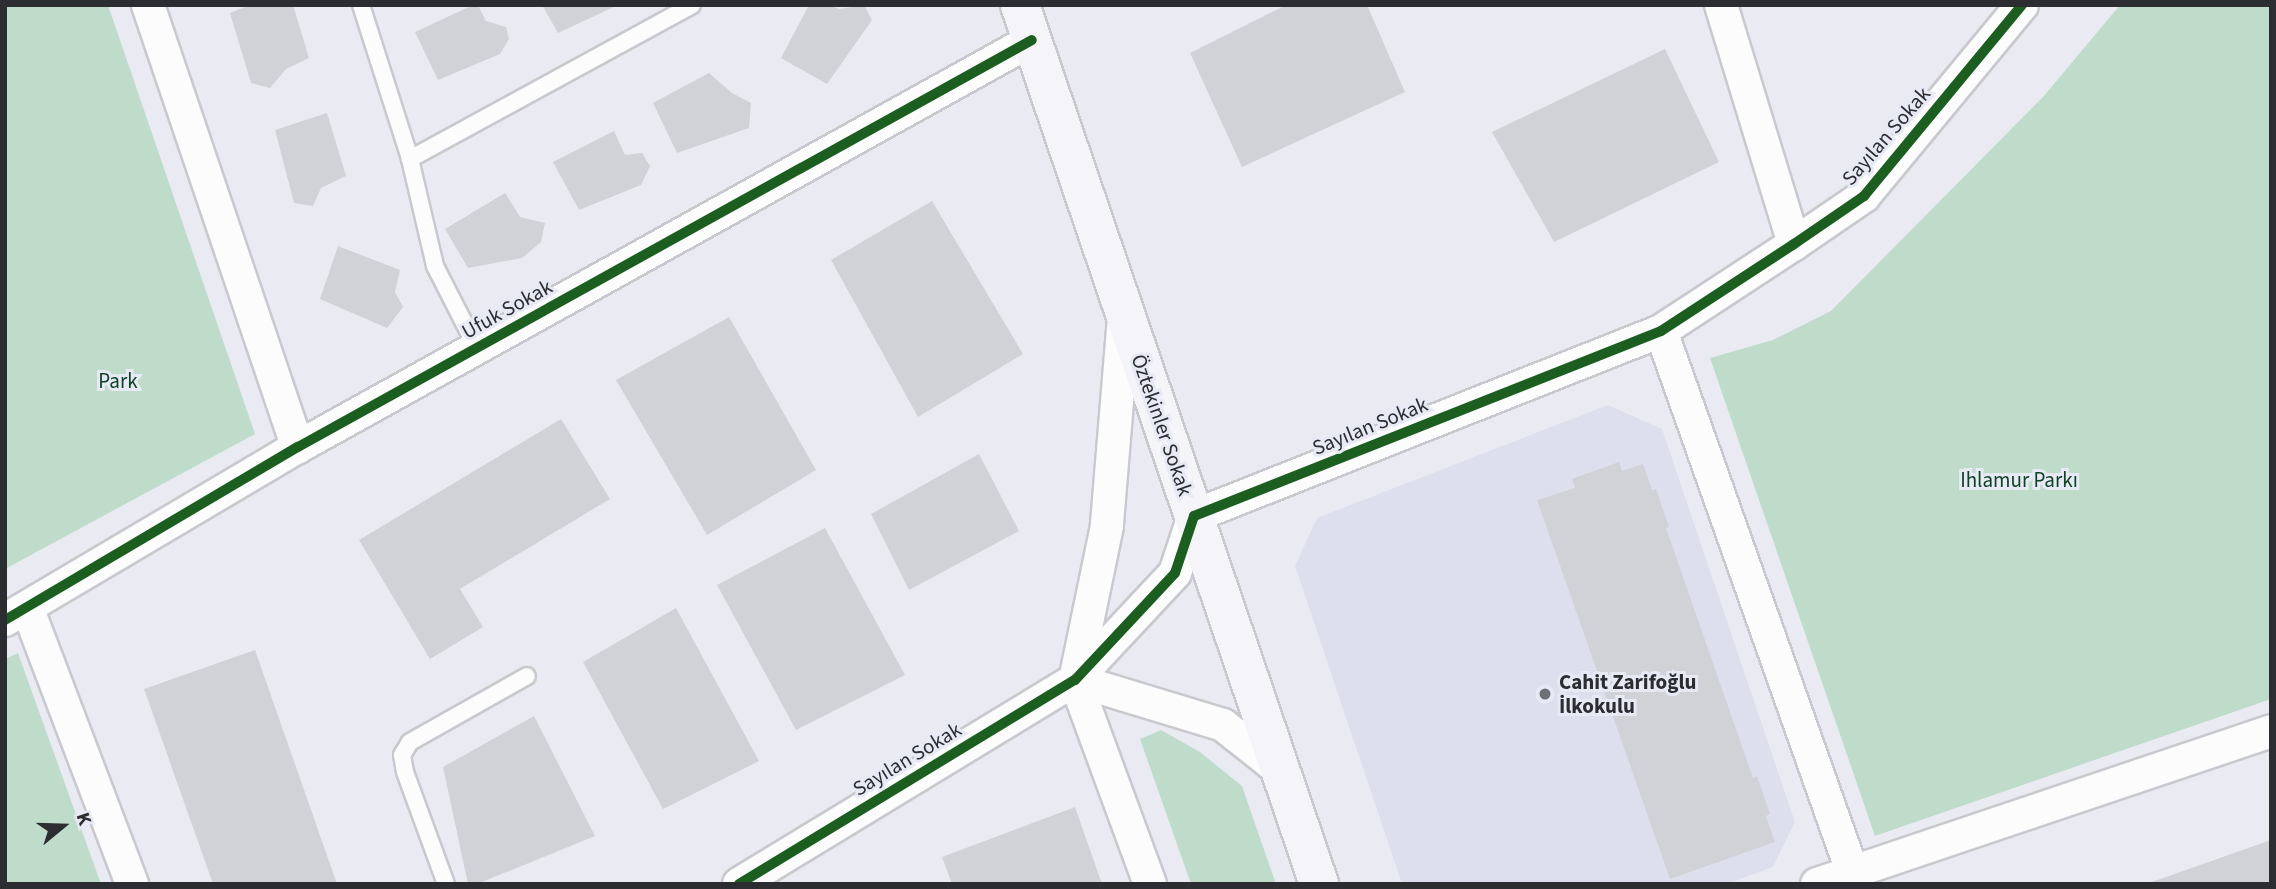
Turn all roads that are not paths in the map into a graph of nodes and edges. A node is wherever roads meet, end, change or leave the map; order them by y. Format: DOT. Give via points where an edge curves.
graph roads {
  1 [pos="148,5"];
  2 [pos="361,5"];
  3 [pos="692,5"];
  4 [pos="1721,5"];
  5 [pos="2022,5"];
  6 [pos="1026,22"];
  7 [pos="410,159"];
  8 [pos="1794,244"];
  9 [pos="1124,312"];
  10 [pos="1661,331"];
  11 [pos="477,348"];
  12 [pos="298,447"];
  13 [pos="1194,516"];
  14 [pos="17,615"];
  15 [pos="527,677"];
  16 [pos="1075,680"];
  17 [pos="2271,731"];
  18 [pos="1281,771"];
  19 [pos="1852,871"];
  20 [pos="132,884"];
  21 [pos="446,884"];
  22 [pos="739,884"];
  23 [pos="1150,884"];
  24 [pos="1319,884"];
  25 [pos="1817,884"];
  1 -- 12 [label="street"];
  2 -- 7 [label="lane"];
  3 -- 7 [label="lane"];
  4 -- 8 [label="street"];
  5 -- 8 [label="street, Sayılan Sokak" via="1864,196"];
  6 -- 9 [label="street, Öztekinler Sokak"];
  6 -- 11 [label="street, Ufuk Sokak"];
  7 -- 11 [label="lane" via="435,266"];
  8 -- 10 [label="street, Sayılan Sokak"];
  9 -- 13 [label="street, Öztekinler Sokak"];
  9 -- 16 [label="street" via="1107,526"];
  10 -- 13 [label="street, Sayılan Sokak"];
  10 -- 19 [label="street"];
  11 -- 12 [label="street, Ufuk Sokak"];
  12 -- 14 [label="street, Ufuk Sokak"];
  13 -- 16 [label="street, Sayılan Sokak" via="1175,573"];
  13 -- 18 [label="street, Öztekinler Sokak"];
  14 -- 20 [label="street"];
  15 -- 21 [label="lane" via="410,742 401,755"];
  16 -- 18 [label="street" via="1223,725"];
  16 -- 22 [label="street, Sayılan Sokak"];
  16 -- 23 [label="street"];
  17 -- 19 [label="street"];
  18 -- 24 [label="street, Öztekinler Sokak"];
  19 -- 25 [label="street"];
}
